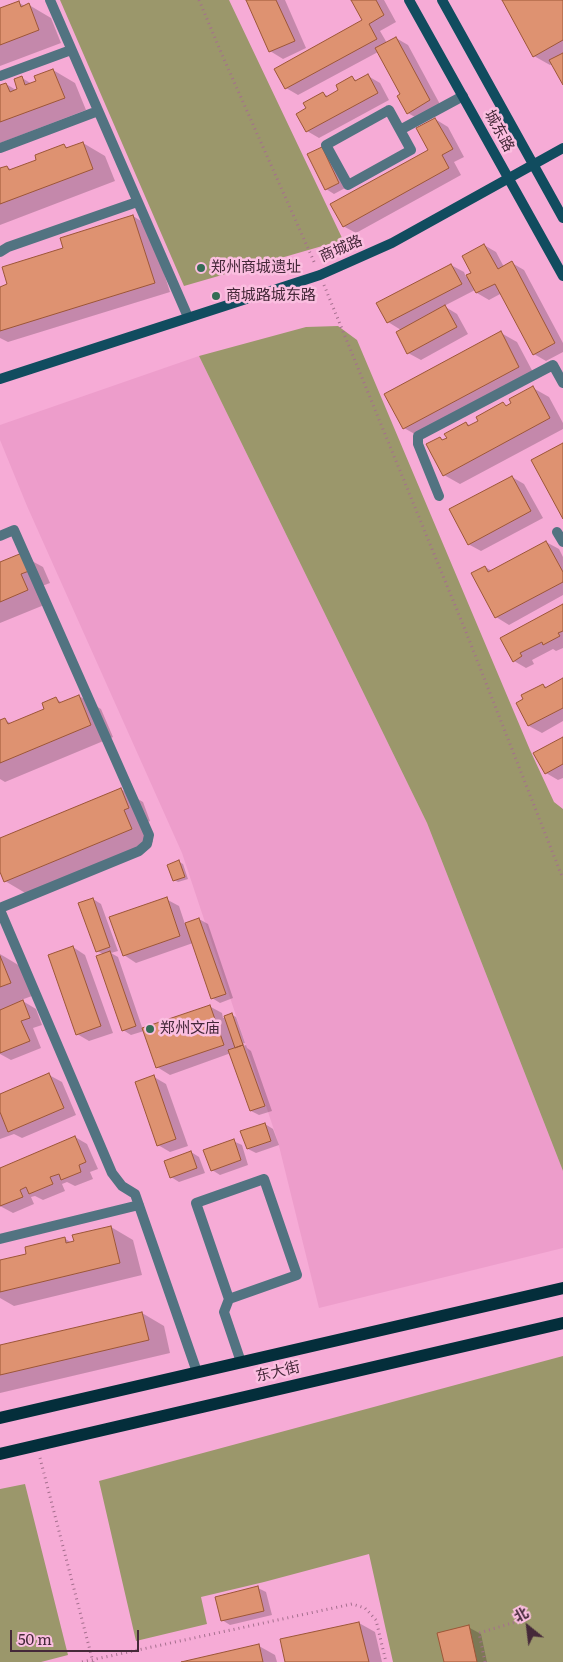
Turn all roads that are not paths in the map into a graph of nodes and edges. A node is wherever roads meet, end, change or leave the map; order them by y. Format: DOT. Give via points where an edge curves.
graph roads {
  1 [pos="50,0"];
  2 [pos="409,0"];
  3 [pos="442,0"];
  4 [pos="71,50"];
  5 [pos="0,76"];
  6 [pos="463,96"];
  7 [pos="98,111"];
  8 [pos="400,130"];
  9 [pos="0,148"];
  10 [pos="563,148"];
  11 [pos="533,164"];
  12 [pos="509,178"];
  13 [pos="137,202"];
  14 [pos="563,218"];
  15 [pos="0,252"];
  16 [pos="563,276"];
  17 [pos="188,317"];
  18 [pos="0,379"];
  19 [pos="563,383"];
  20 [pos="439,496"];
  21 [pos="558,532"];
  22 [pos="0,536"];
  23 [pos="563,542"];
  24 [pos="0,909"];
  25 [pos="139,1205"];
  26 [pos="0,1239"];
  27 [pos="563,1288"];
  28 [pos="229,1299"];
  29 [pos="563,1323"];
  30 [pos="241,1362"];
  31 [pos="197,1372"];
  32 [pos="0,1418"];
  33 [pos="0,1454"];
  1 -- 4 [label="lane"];
  2 -- 6 [label="street, 城东路"];
  3 -- 11 [label="street, 城东路"];
  4 -- 5 [label="lane"];
  4 -- 7 [label="lane"];
  6 -- 8 [label="lane"];
  6 -- 12 [label="street, 城东路"];
  7 -- 9 [label="lane"];
  7 -- 13 [label="lane"];
  8 -- 8 [label="lane" via="411,150 348,185 326,145 389,110"];
  10 -- 11 [label="street, 商城路"];
  11 -- 12 [label="street, 商城路"];
  11 -- 14 [label="street, 城东路"];
  12 -- 16 [label="street, 城东路"];
  12 -- 17 [label="street, 商城路" via="392,243 320,274"];
  13 -- 15 [label="lane"];
  13 -- 17 [label="lane"];
  17 -- 18 [label="street, 商城路"];
  19 -- 20 [label="lane" via="553,365 418,436 418,444"];
  21 -- 23 [label="lane"];
  22 -- 24 [label="lane" via="14,530 149,835 147,844 139,851"];
  24 -- 25 [label="lane" via="112,1173 122,1186 135,1194"];
  25 -- 26 [label="lane"];
  25 -- 31 [label="lane"];
  27 -- 30 [label="main road, 东大街"];
  28 -- 28 [label="lane" via="196,1203 264,1179 297,1275"];
  28 -- 30 [label="lane" via="224,1312"];
  29 -- 33 [label="main road, 东大街"];
  30 -- 31 [label="main road, 东大街"];
  31 -- 32 [label="main road, 东大街"];
}
